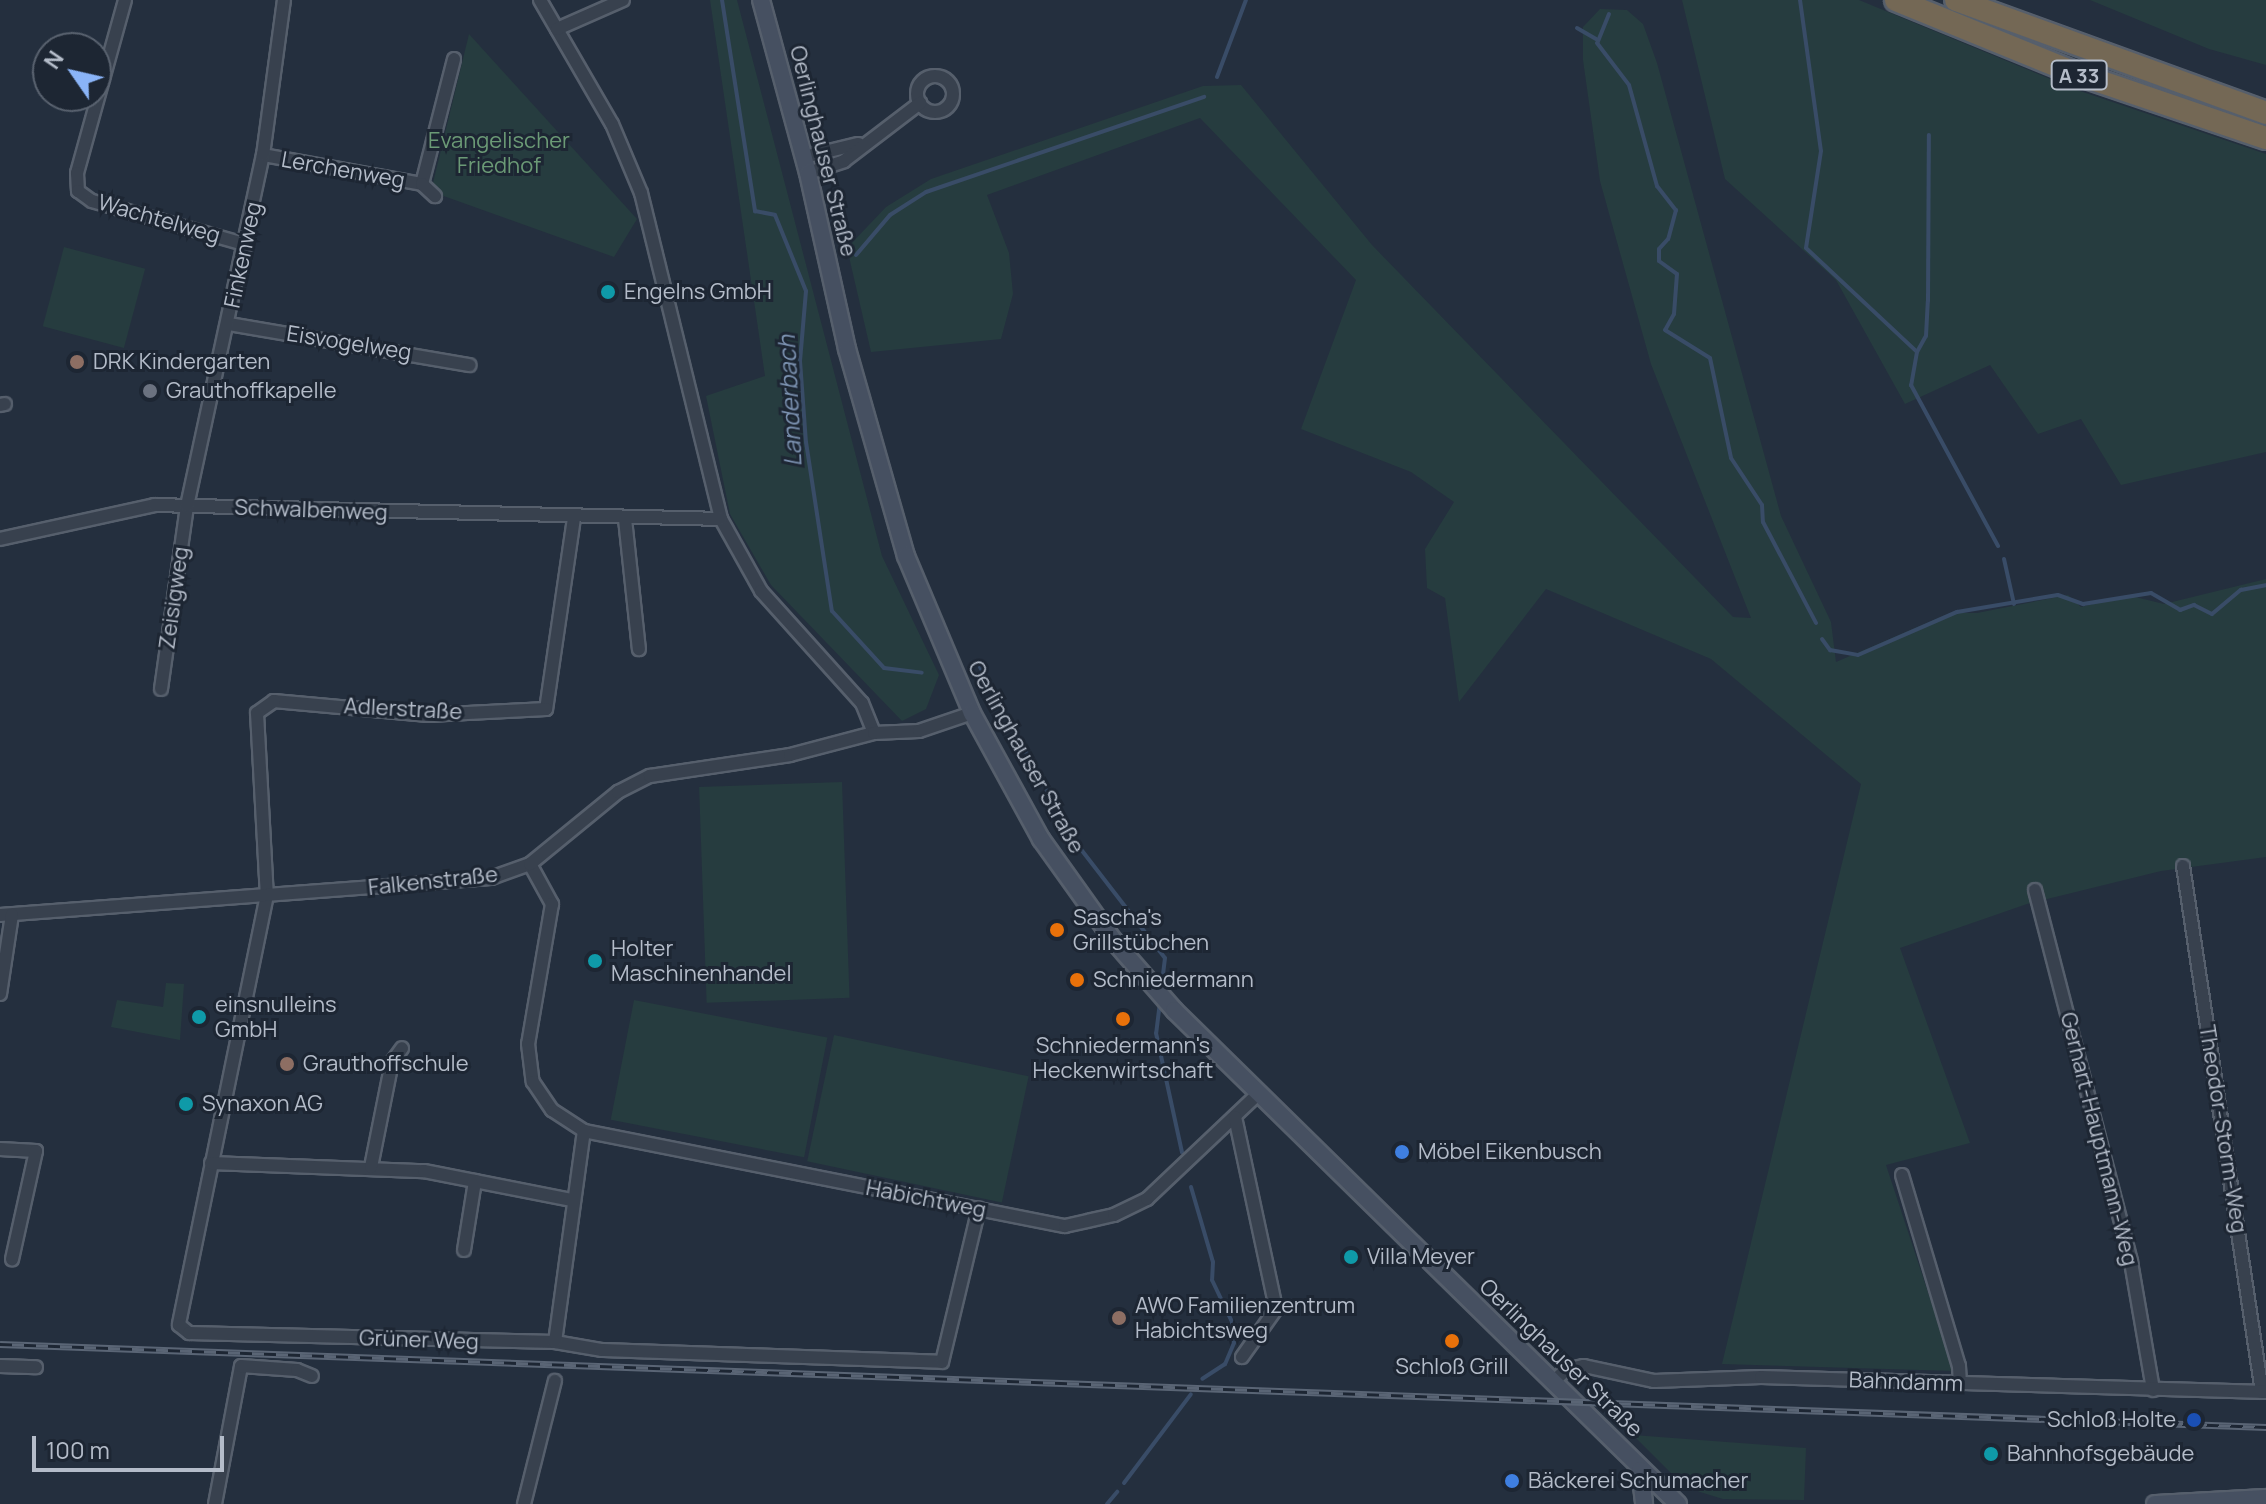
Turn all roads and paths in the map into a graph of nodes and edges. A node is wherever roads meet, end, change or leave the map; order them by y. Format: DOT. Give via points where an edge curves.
graph roads {
  1 [pos="125,0"];
  2 [pos="284,0"];
  3 [pos="540,0"];
  4 [pos="623,0"];
  5 [pos="761,0"];
  6 [pos="1896,0"];
  7 [pos="1956,0"];
  8 [pos="557,29"];
  9 [pos="454,59"];
  10 [pos="920,103"];
  11 [pos="2266,113"];
  12 [pos="2266,138"];
  13 [pos="263,155"];
  14 [pos="806,165"];
  15 [pos="422,184"];
  16 [pos="435,196"];
  17 [pos="247,245"];
  18 [pos="229,324"];
  19 [pos="470,365"];
  20 [pos="187,506"];
  21 [pos="574,518"];
  22 [pos="625,519"];
  23 [pos="721,519"];
  24 [pos="0,539"];
  25 [pos="639,649"];
  26 [pos="161,689"];
  27 [pos="972,713"];
  28 [pos="874,733"];
  29 [pos="530,864"];
  30 [pos="2183,866"];
  31 [pos="2035,890"];
  32 [pos="267,895"];
  33 [pos="6,915"];
  34 [pos="0,994"];
  35 [pos="402,1048"];
  36 [pos="1259,1093"];
  37 [pos="1235,1117"];
  38 [pos="584,1131"];
  39 [pos="0,1149"];
  40 [pos="211,1163"];
  41 [pos="371,1167"];
  42 [pos="1902,1175"];
  43 [pos="475,1181"];
  44 [pos="572,1200"];
  45 [pos="979,1208"];
  46 [pos="464,1250"];
  47 [pos="12,1259"];
  48 [pos="555,1342"];
  49 [pos="1242,1357"];
  50 [pos="0,1366"];
  51 [pos="36,1367"];
  52 [pos="312,1376"];
  53 [pos="555,1381"];
  54 [pos="1553,1382"];
  55 [pos="1960,1384"];
  56 [pos="2153,1390"];
  57 [pos="2264,1392"];
  58 [pos="1638,1465"];
  59 [pos="2266,1498"];
  60 [pos="215,1504"];
  61 [pos="524,1504"];
  62 [pos="1644,1504"];
  63 [pos="1678,1504"];
  64 [pos="2155,1504"];
  1 -- 17 [label="street, Wachtelweg" via="77,173 78,191 92,201"];
  2 -- 13 [label="street, Finkenweg"];
  3 -- 8 [label="street"];
  4 -- 8 [label="street"];
  5 -- 14 [label="main road, Oerlinghauser Straße"];
  6 -- 12 [label="highway, A 33" via="2072,72"];
  7 -- 11 [label="highway, A 33"];
  8 -- 23 [label="street" via="612,124 641,193"];
  9 -- 15 [label="street, Lerchenweg"];
  10 -- 14 [label="street" via="862,143"];
  13 -- 15 [label="street, Lerchenweg"];
  13 -- 17 [label="street, Finkenweg"];
  14 -- 27 [label="main road, Oerlinghauser Straße" via="888,500 916,585"];
  15 -- 16 [label="street, Lerchenweg"];
  17 -- 18 [label="street, Finkenweg"];
  18 -- 19 [label="street, Eisvogelweg" via="353,341"];
  18 -- 20 [label="street, Finkenweg"];
  20 -- 21 [label="street, Schwalbenweg"];
  20 -- 24 [label="street, Schwalbenweg" via="154,505"];
  20 -- 26 [label="street, Zeisigweg"];
  21 -- 22 [label="street, Schwalbenweg"];
  21 -- 32 [label="street, Adlerstraße" via="546,709 428,715 274,701 260,705 256,725"];
  22 -- 23 [label="street, Schwalbenweg"];
  22 -- 25 [label="street"];
  23 -- 28 [label="street" via="761,591 862,703"];
  27 -- 28 [label="street, Falkenstraße" via="919,731"];
  27 -- 36 [label="main road, Oerlinghauser Straße" via="1041,839 1148,982"];
  28 -- 29 [label="street, Falkenstraße" via="790,755 650,776 618,792"];
  29 -- 32 [label="street, Falkenstraße" via="491,878"];
  29 -- 38 [label="street, Habichtweg" via="552,904 528,1044 533,1082 552,1110"];
  30 -- 57 [label="street, Theodor-Storm-Weg"];
  31 -- 56 [label="street, Gerhart-Hauptmann-Weg" via="2131,1262"];
  32 -- 33 [label="street, Falkenstraße"];
  32 -- 40 [label="street, Grüner Weg"];
  33 -- 34 [label="street"];
  35 -- 41 [label="street" via="392,1062"];
  36 -- 37 [label="street, Habichtweg"];
  36 -- 54 [label="main road, Oerlinghauser Straße"];
  37 -- 45 [label="street, Habichtweg" via="1172,1179 1114,1215 1048,1225"];
  37 -- 49 [label="street" via="1276,1309"];
  38 -- 44 [label="street"];
  38 -- 45 [label="street, Habichtweg"];
  39 -- 47 [label="street" via="36,1151"];
  40 -- 41 [label="street"];
  40 -- 48 [label="street, Grüner Weg" via="182,1330"];
  41 -- 43 [label="street"];
  42 -- 55 [label="street"];
  43 -- 44 [label="street"];
  43 -- 46 [label="street"];
  44 -- 48 [label="street"];
  45 -- 48 [label="street, Grüner Weg" via="942,1362 602,1350"];
  50 -- 51 [label="street"];
  52 -- 60 [label="street" via="241,1366"];
  53 -- 61 [label="street"];
  54 -- 55 [label="street, Bahndamm" via="1566,1370 1584,1366 1654,1381 1761,1377"];
  54 -- 58 [label="main road, Oerlinghauser Straße"];
  55 -- 56 [label="street, Bahndamm"];
  56 -- 57 [label="street, Bahndamm"];
  58 -- 62 [label="main road" via="1646,1489"];
  58 -- 63 [label="main road, Oerlinghauser Straße"];
  59 -- 64 [label="main road"];
}
